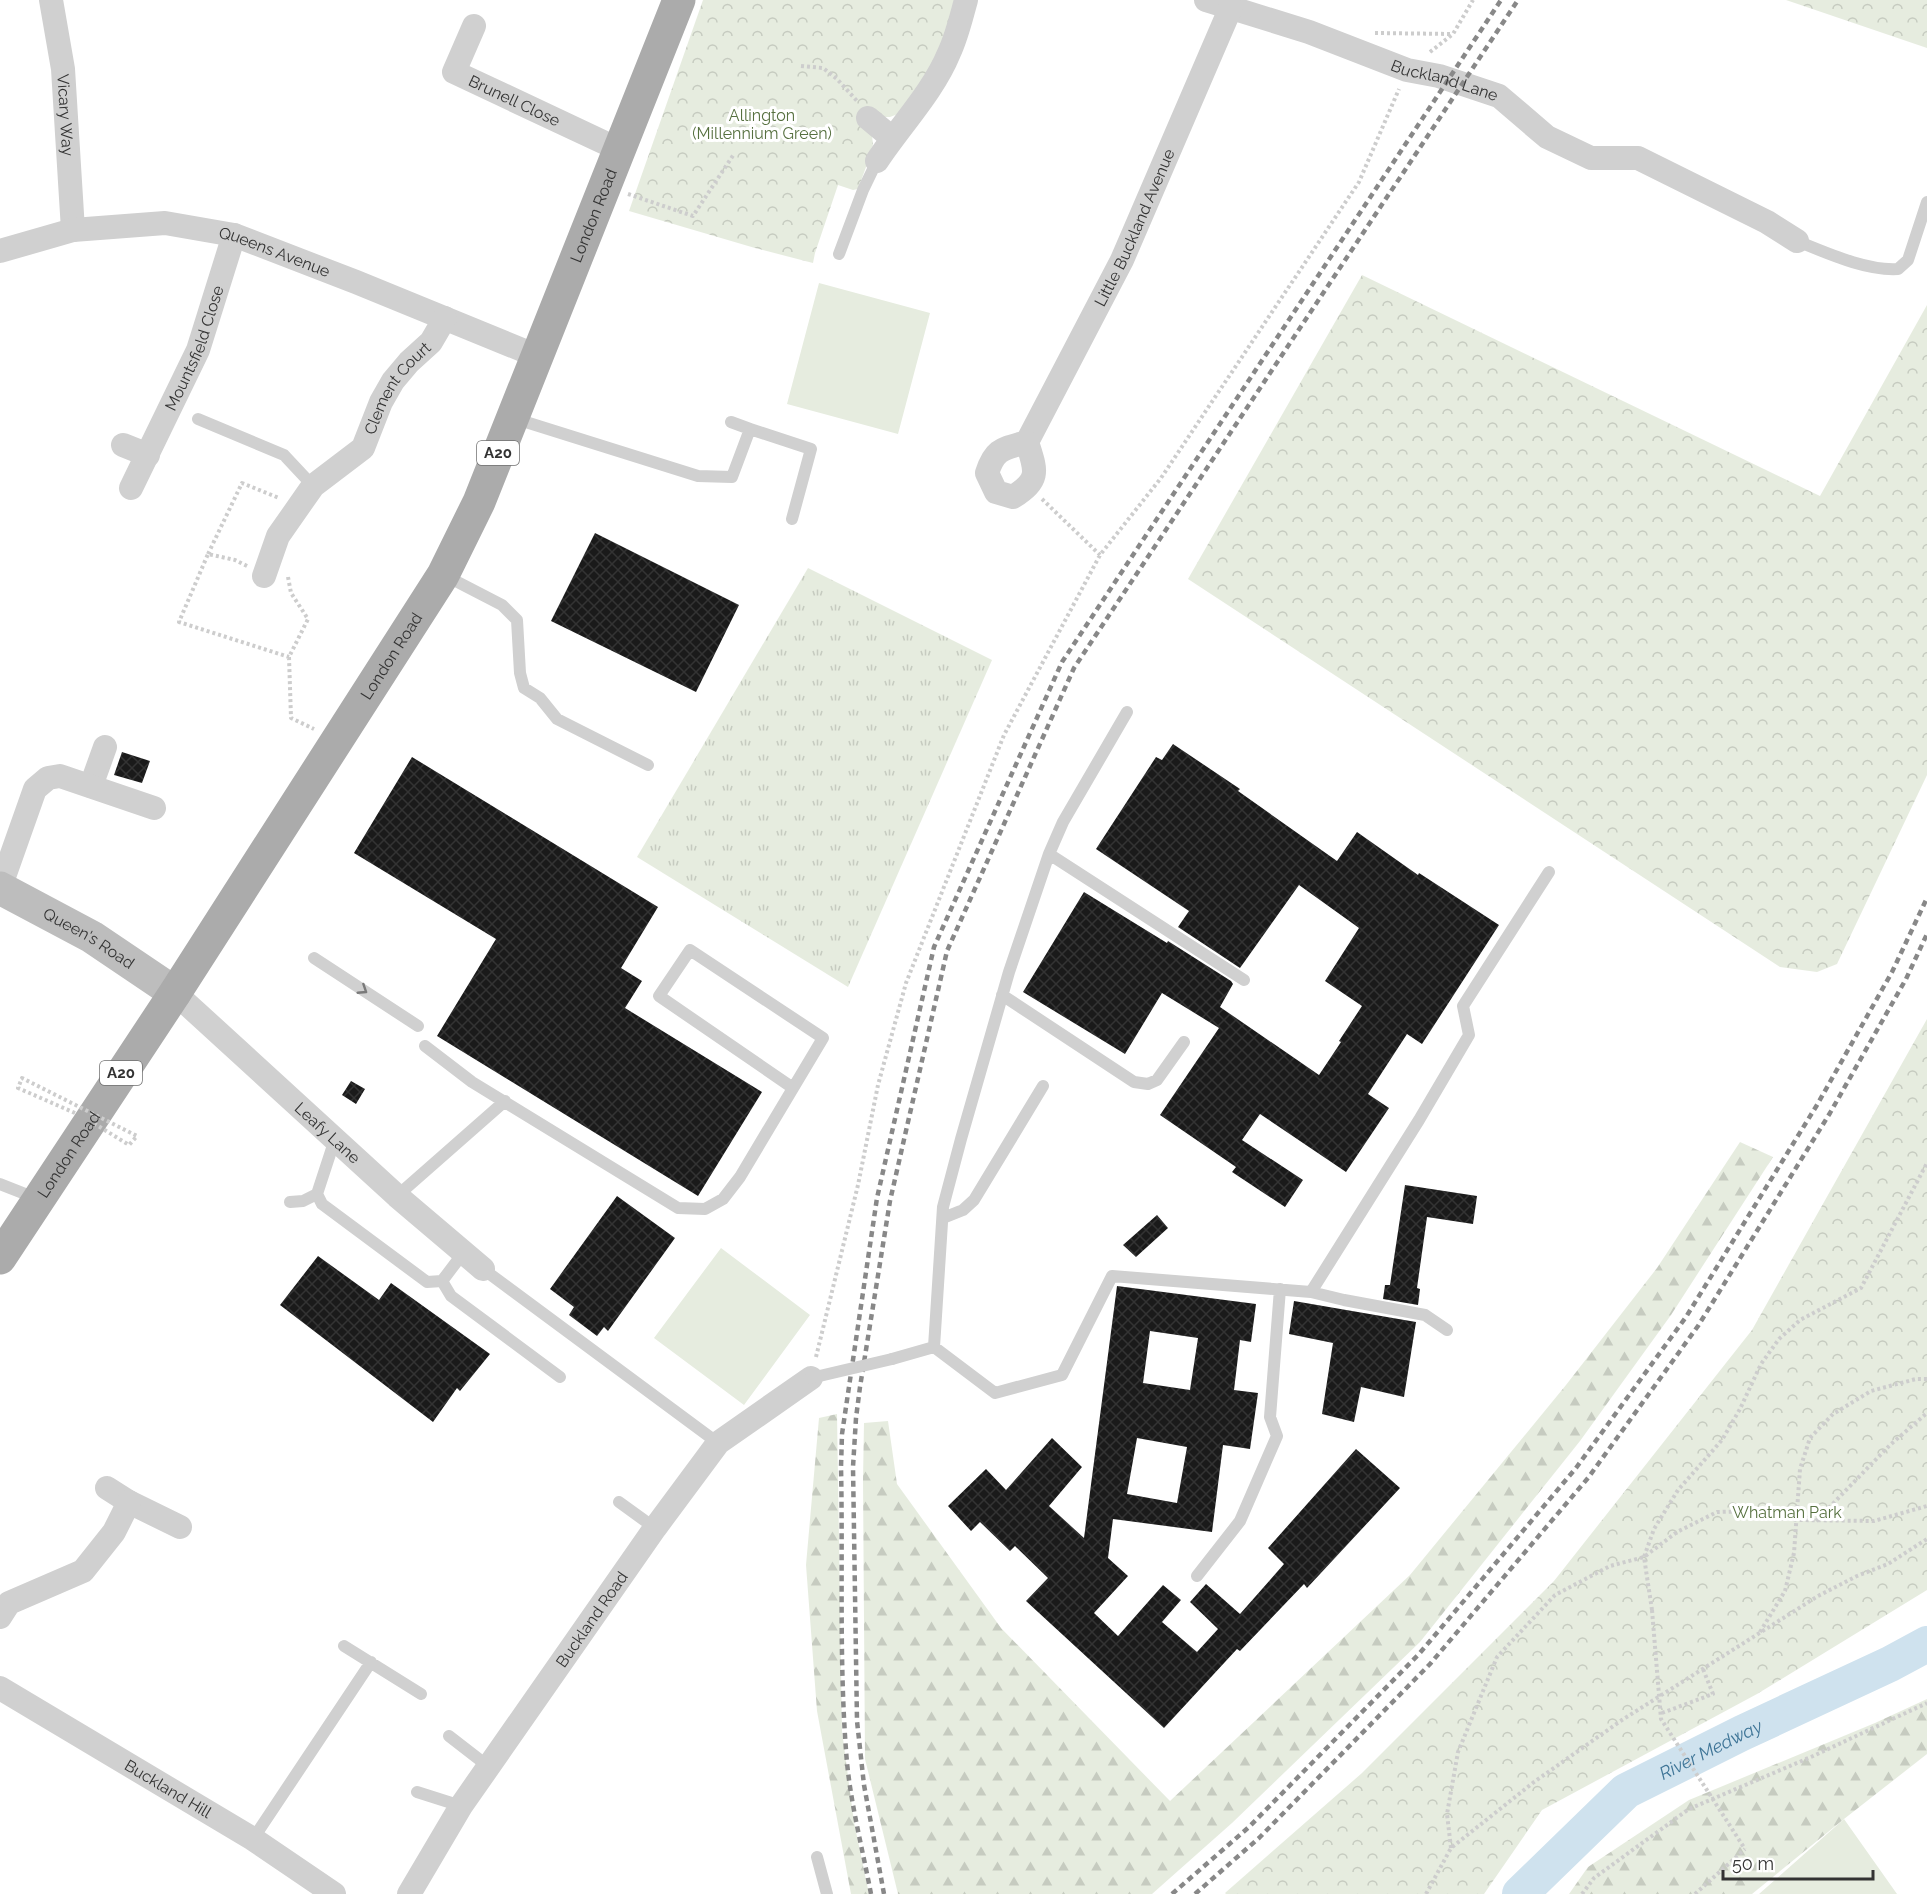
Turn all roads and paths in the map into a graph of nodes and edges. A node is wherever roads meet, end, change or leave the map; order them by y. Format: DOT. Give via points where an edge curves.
graph roads {
  1 [pos="51,0"];
  2 [pos="679,0"];
  3 [pos="966,0"];
  4 [pos="1206,0"];
  5 [pos="1473,0"];
  6 [pos="1231,7"];
  7 [pos="474,26"];
  8 [pos="1364,33"];
  9 [pos="801,66"];
  10 [pos="1407,70"];
  11 [pos="868,118"];
  12 [pos="892,138"];
  13 [pos="620,150"];
  14 [pos="734,154"];
  15 [pos="877,161"];
  16 [pos="647,201"];
  17 [pos="1927,202"];
  18 [pos="74,230"];
  19 [pos="234,236"];
  20 [pos="1797,241"];
  21 [pos="0,251"];
  22 [pos="839,255"];
  23 [pos="445,318"];
  24 [pos="537,356"];
  25 [pos="512,418"];
  26 [pos="198,419"];
  27 [pos="731,422"];
  28 [pos="750,429"];
  29 [pos="1027,442"];
  30 [pos="123,445"];
  31 [pos="148,455"];
  32 [pos="1029,486"];
  33 [pos="131,488"];
  34 [pos="306,496"];
  35 [pos="792,519"];
  36 [pos="278,536"];
  37 [pos="208,554"];
  38 [pos="1100,555"];
  39 [pos="257,572"];
  40 [pos="443,575"];
  41 [pos="289,657"];
  42 [pos="1127,712"];
  43 [pos="338,741"];
  44 [pos="105,747"];
  45 [pos="648,765"];
  46 [pos="91,786"];
  47 [pos="154,808"];
  48 [pos="1049,854"];
  49 [pos="1549,872"];
  50 [pos="0,888"];
  51 [pos="314,958"];
  52 [pos="1244,980"];
  53 [pos="175,993"];
  54 [pos="1002,995"];
  55 [pos="418,1026"];
  56 [pos="1184,1042"];
  57 [pos="425,1046"];
  58 [pos="1043,1086"];
  59 [pos="792,1088"];
  60 [pos="504,1101"];
  61 [pos="75,1113"];
  62 [pos="95,1124"];
  63 [pos="335,1139"];
  64 [pos="1927,1163"];
  65 [pos="0,1184"];
  66 [pos="317,1194"];
  67 [pos="397,1196"];
  68 [pos="38,1199"];
  69 [pos="290,1202"];
  70 [pos="943,1218"];
  71 [pos="464,1252"];
  72 [pos="0,1258"];
  73 [pos="483,1269"];
  74 [pos="442,1281"];
  75 [pos="1280,1289"];
  76 [pos="1311,1292"];
  77 [pos="1447,1330"];
  78 [pos="934,1347"];
  79 [pos="560,1377"];
  80 [pos="811,1378"];
  81 [pos="1927,1379"];
  82 [pos="1927,1413"];
  83 [pos="718,1443"];
  84 [pos="107,1488"];
  85 [pos="129,1502"];
  86 [pos="619,1502"];
  87 [pos="1927,1506"];
  88 [pos="1797,1520"];
  89 [pos="1816,1521"];
  90 [pos="180,1527"];
  91 [pos="655,1528"];
  92 [pos="1927,1539"];
  93 [pos="1644,1557"];
  94 [pos="1197,1576"];
  95 [pos="0,1617"];
  96 [pos="1758,1635"];
  97 [pos="344,1646"];
  98 [pos="371,1662"];
  99 [pos="1703,1669"];
  100 [pos="0,1688"];
  101 [pos="421,1694"];
  102 [pos="1927,1703"];
  103 [pos="1662,1713"];
  104 [pos="449,1736"];
  105 [pos="489,1767"];
  106 [pos="417,1792"];
  107 [pos="461,1806"];
  108 [pos="253,1839"];
  109 [pos="1451,1848"];
  110 [pos="817,1857"];
  111 [pos="334,1894"];
  112 [pos="409,1894"];
  113 [pos="827,1894"];
  114 [pos="1426,1894"];
  115 [pos="1581,1894"];
  116 [pos="1695,1894"];
  1 -- 18 [label="street, Vicary Way" via="63,69"];
  2 -- 13 [label="main road, London Road / A20"];
  3 -- 12 [label="street" via="944,64"];
  4 -- 6 [label="street, Buckland Lane"];
  5 -- 8 [label="path" via="1453,34"];
  6 -- 10 [label="street, Buckland Lane"];
  6 -- 29 [label="street, Little Buckland Avenue" via="1122,260"];
  7 -- 13 [label="street, Brunell Close" via="454,72"];
  9 -- 11 [label="path" via="823,68 870,112"];
  10 -- 20 [label="street, Buckland Lane" via="1499,96 1547,137 1591,158 1638,158"];
  10 -- 38 [label="path" via="1359,182 1161,478"];
  11 -- 12 [label="street"];
  12 -- 15 [label="street"];
  13 -- 24 [label="main road, London Road / A20"];
  14 -- 16 [label="path" via="693,216"];
  15 -- 22 [label="lane"];
  17 -- 20 [label="lane" via="1908,260 1898,269 1885,270"];
  18 -- 19 [label="street, Queens Avenue" via="165,223"];
  18 -- 21 [label="street, Queens Avenue"];
  19 -- 23 [label="street, Queens Avenue"];
  19 -- 31 [label="street, Mountsfield Close" via="198,350"];
  23 -- 24 [label="street, Queens Avenue"];
  23 -- 34 [label="street, Clement Court" via="431,342 393,381 363,448"];
  24 -- 25 [label="main road, London Road / A20"];
  25 -- 28 [label="lane" via="698,476 732,477"];
  25 -- 40 [label="main road, London Road / A20" via="479,502"];
  26 -- 34 [label="lane" via="284,454"];
  27 -- 28 [label="lane"];
  28 -- 35 [label="lane" via="811,449"];
  29 -- 32 [label="street" via="1035,468"];
  29 -- 32 [label="street" via="1003,449 993,457 987,474 996,492 1013,497"];
  30 -- 31 [label="street"];
  31 -- 33 [label="street, Mountsfield Close"];
  32 -- 38 [label="path"];
  34 -- 36 [label="street, Clement Court"];
  34 -- 37 [label="path" via="242,483"];
  36 -- 39 [label="street, Clement Court"];
  36 -- 41 [label="path" via="291,593 308,619"];
  37 -- 39 [label="path" via="235,560"];
  37 -- 41 [label="path" via="179,622"];
  38 -- 80 [label="path" via="1004,735 906,983 878,1085"];
  40 -- 43 [label="main road, London Road / A20"];
  40 -- 45 [label="lane" via="502,605 517,620 524,688 540,698 557,719"];
  41 -- 43 [label="path" via="291,718"];
  42 -- 48 [label="lane" via="1063,822"];
  43 -- 53 [label="main road, London Road / A20"];
  44 -- 46 [label="street"];
  46 -- 47 [label="street"];
  46 -- 50 [label="street" via="60,776 48,778 35,789"];
  48 -- 52 [label="lane"];
  48 -- 54 [label="lane"];
  49 -- 76 [label="lane" via="1463,1006 1469,1035"];
  50 -- 53 [label="street, Queen's Road" via="92,937"];
  51 -- 55 [label="lane, one-way"];
  53 -- 63 [label="street, Leafy Lane"];
  53 -- 68 [label="main road, London Road / A20"];
  54 -- 56 [label="lane" via="1134,1082 1148,1084 1157,1080"];
  54 -- 70 [label="lane"];
  57 -- 60 [label="lane"];
  58 -- 70 [label="lane" via="974,1200 963,1210"];
  59 -- 59 [label="lane" via="659,996 690,950 823,1038"];
  59 -- 60 [label="lane" via="740,1177 723,1199 705,1209 678,1208"];
  60 -- 67 [label="lane"];
  61 -- 62 [label="path, bridge" via="18,1088 22,1078 137,1136 129,1145"];
  63 -- 66 [label="lane"];
  63 -- 67 [label="street, Leafy Lane"];
  64 -- 93 [label="path" via="1861,1288 1800,1320 1779,1339 1761,1364 1722,1440 1678,1491 1654,1529"];
  65 -- 68 [label="lane"];
  66 -- 69 [label="lane"];
  66 -- 74 [label="lane" via="322,1204 427,1282"];
  67 -- 71 [label="street, Leafy Lane"];
  68 -- 72 [label="main road, London Road / A20"];
  70 -- 78 [label="lane"];
  71 -- 73 [label="street, Leafy Lane"];
  71 -- 74 [label="lane"];
  73 -- 83 [label="lane"];
  74 -- 79 [label="lane" via="451,1296"];
  75 -- 76 [label="lane"];
  75 -- 78 [label="lane" via="1112,1276 1062,1375 995,1393"];
  75 -- 94 [label="lane" via="1270,1417 1277,1436 1240,1521"];
  76 -- 77 [label="lane" via="1425,1315"];
  78 -- 80 [label="lane, bridge"];
  80 -- 83 [label="street, Buckland Road"];
  81 -- 88 [label="path" via="1871,1391 1833,1414 1810,1438 1800,1469"];
  82 -- 89 [label="path"];
  83 -- 91 [label="street, Buckland Road"];
  84 -- 85 [label="street"];
  85 -- 90 [label="street"];
  85 -- 95 [label="street" via="114,1532 83,1571 9,1603"];
  86 -- 91 [label="lane"];
  87 -- 89 [label="path" via="1874,1521"];
  88 -- 89 [label="path"];
  88 -- 93 [label="path" via="1759,1511 1717,1512 1677,1532"];
  88 -- 96 [label="path" via="1785,1591"];
  91 -- 105 [label="street, Buckland Road"];
  92 -- 96 [label="path" via="1888,1564 1818,1596"];
  93 -- 103 [label="path, bridge"];
  93 -- 109 [label="path" via="1610,1566 1555,1596 1497,1657 1458,1752 1447,1815"];
  96 -- 99 [label="path"];
  97 -- 98 [label="lane"];
  98 -- 101 [label="lane"];
  98 -- 108 [label="lane"];
  99 -- 103 [label="path" via="1713,1694"];
  99 -- 109 [label="path" via="1534,1782"];
  100 -- 108 [label="street, Buckland Hill"];
  102 -- 115 [label="path" via="1689,1809 1594,1878"];
  103 -- 116 [label="path, bridge" via="1661,1719 1745,1849"];
  104 -- 105 [label="lane"];
  105 -- 107 [label="street, Buckland Road"];
  106 -- 107 [label="lane"];
  107 -- 112 [label="street, Buckland Road"];
  108 -- 111 [label="street, Buckland Hill"];
  109 -- 114 [label="path"];
  110 -- 113 [label="lane"];
}
